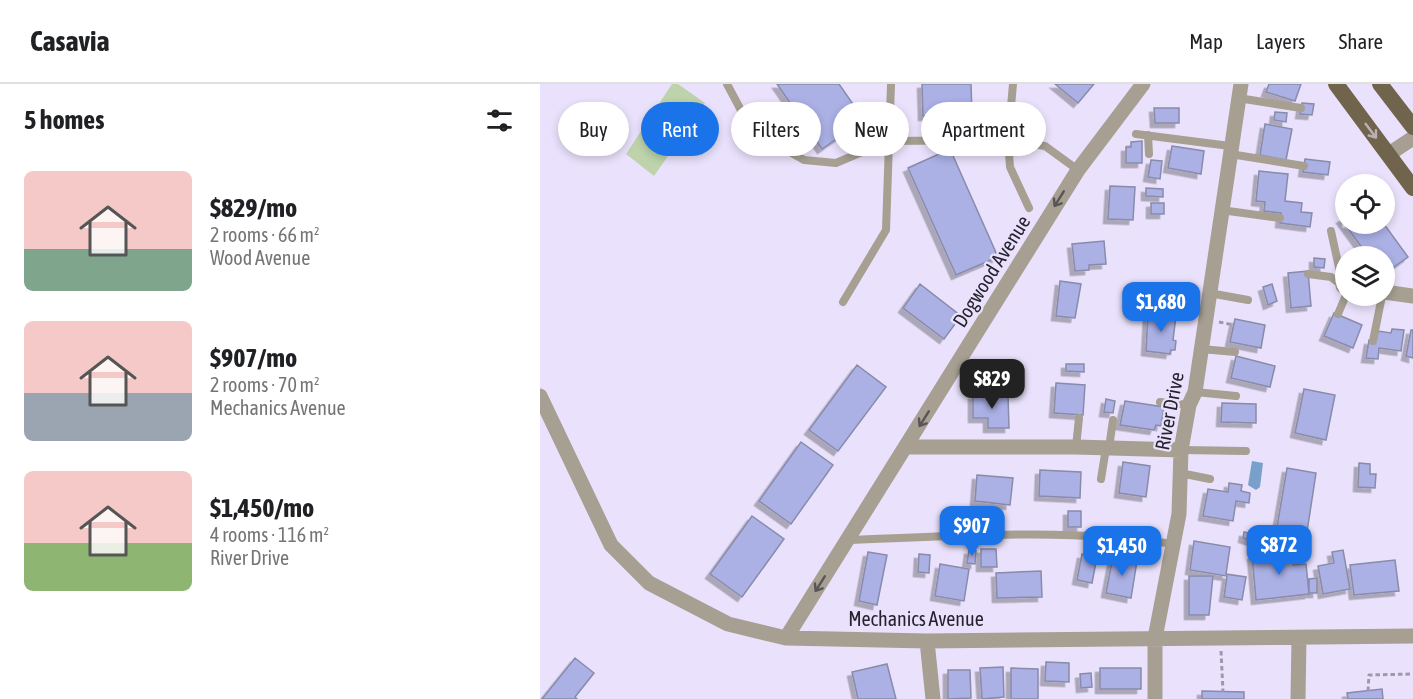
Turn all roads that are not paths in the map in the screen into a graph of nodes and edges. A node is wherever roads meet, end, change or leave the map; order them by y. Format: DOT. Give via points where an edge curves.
graph roads {
  1 [pos="727,84"];
  2 [pos="891,84"];
  3 [pos="1013,84"];
  4 [pos="1143,84"];
  5 [pos="1336,84"];
  6 [pos="1380,84"];
  7 [pos="1240,91"];
  8 [pos="890,102"];
  9 [pos="1011,102"];
  10 [pos="1301,108"];
  11 [pos="1413,127"];
  12 [pos="1136,134"];
  13 [pos="1148,135"];
  14 [pos="1413,138"];
  15 [pos="1046,147"];
  16 [pos="1229,150"];
  17 [pos="1149,154"];
  18 [pos="1389,154"];
  19 [pos="853,156"];
  20 [pos="888,156"];
  21 [pos="1010,156"];
  22 [pos="1304,166"];
  23 [pos="1078,170"];
  24 [pos="1413,188"];
  25 [pos="1029,208"];
  26 [pos="1221,210"];
  27 [pos="1280,218"];
  28 [pos="1331,231"];
  29 [pos="1335,248"];
  30 [pos="1308,274"];
  31 [pos="1335,280"];
  32 [pos="1209,293"];
  33 [pos="1395,295"];
  34 [pos="1413,296"];
  35 [pos="1248,300"];
  36 [pos="843,302"];
  37 [pos="1340,306"];
  38 [pos="1380,306"];
  39 [pos="1338,314"];
  40 [pos="1373,340"];
  41 [pos="1201,349"];
  42 [pos="1236,352"];
  43 [pos="540,396"];
  44 [pos="1236,396"];
  45 [pos="1192,399"];
  46 [pos="1160,402"];
  47 [pos="1079,418"];
  48 [pos="1113,420"];
  49 [pos="907,447"];
  50 [pos="1076,447"];
  51 [pos="1108,448"];
  52 [pos="1181,450"];
  53 [pos="1246,451"];
  54 [pos="1180,473"];
  55 [pos="1210,479"];
  56 [pos="1101,480"];
  57 [pos="847,540"];
  58 [pos="1173,544"];
  59 [pos="1413,636"];
  60 [pos="786,638"];
  61 [pos="1155,638"];
  62 [pos="1299,638"];
  63 [pos="927,641"];
  64 [pos="933,699"];
  65 [pos="1155,699"];
  66 [pos="1298,699"];
  1 -- 19 [label="lane" via="743,114 764,135 804,160 836,163"];
  2 -- 8 [label="lane"];
  3 -- 9 [label="lane"];
  4 -- 23 [label="street, Dogwood Avenue"];
  5 -- 18 [label="main road, one-way"];
  6 -- 11 [label="main road"];
  7 -- 10 [label="lane"];
  7 -- 16 [label="street, River Drive"];
  12 -- 13 [label="lane"];
  13 -- 16 [label="lane"];
  13 -- 17 [label="lane"];
  14 -- 18 [label="street"];
  15 -- 23 [label="lane"];
  16 -- 22 [label="lane"];
  16 -- 26 [label="street, River Drive"];
  18 -- 24 [label="main road"];
  20 -- 36 [label="lane" via="886,230"];
  21 -- 25 [label="lane"];
  23 -- 49 [label="street, Dogwood Avenue, one-way"];
  26 -- 27 [label="lane"];
  26 -- 32 [label="street, River Drive"];
  28 -- 29 [label="lane"];
  30 -- 31 [label="lane"];
  32 -- 35 [label="lane"];
  32 -- 41 [label="street, River Drive"];
  33 -- 34 [label="street"];
  37 -- 39 [label="lane"];
  38 -- 40 [label="lane"];
  41 -- 42 [label="lane"];
  41 -- 45 [label="street, River Drive"];
  43 -- 60 [label="street, Mechanics Avenue" via="611,545 649,583 728,624"];
  44 -- 45 [label="lane"];
  45 -- 46 [label="lane"];
  45 -- 52 [label="street, River Drive"];
  47 -- 50 [label="lane"];
  48 -- 51 [label="lane"];
  49 -- 50 [label="street"];
  49 -- 57 [label="street, Dogwood Avenue"];
  50 -- 51 [label="street"];
  51 -- 52 [label="street"];
  51 -- 56 [label="lane"];
  52 -- 53 [label="lane"];
  52 -- 54 [label="street, River Drive"];
  54 -- 55 [label="lane"];
  54 -- 58 [label="street, River Drive" via="1179,514"];
  57 -- 58 [label="lane" via="1059,535"];
  57 -- 60 [label="street, Dogwood Avenue, one-way"];
  58 -- 61 [label="street, River Drive"];
  59 -- 62 [label="street, Mechanics Avenue"];
  60 -- 63 [label="street, Mechanics Avenue"];
  61 -- 62 [label="street, Mechanics Avenue"];
  61 -- 63 [label="street, Mechanics Avenue"];
  61 -- 65 [label="street, River Drive"];
  62 -- 66 [label="street"];
  63 -- 64 [label="street"];
}
